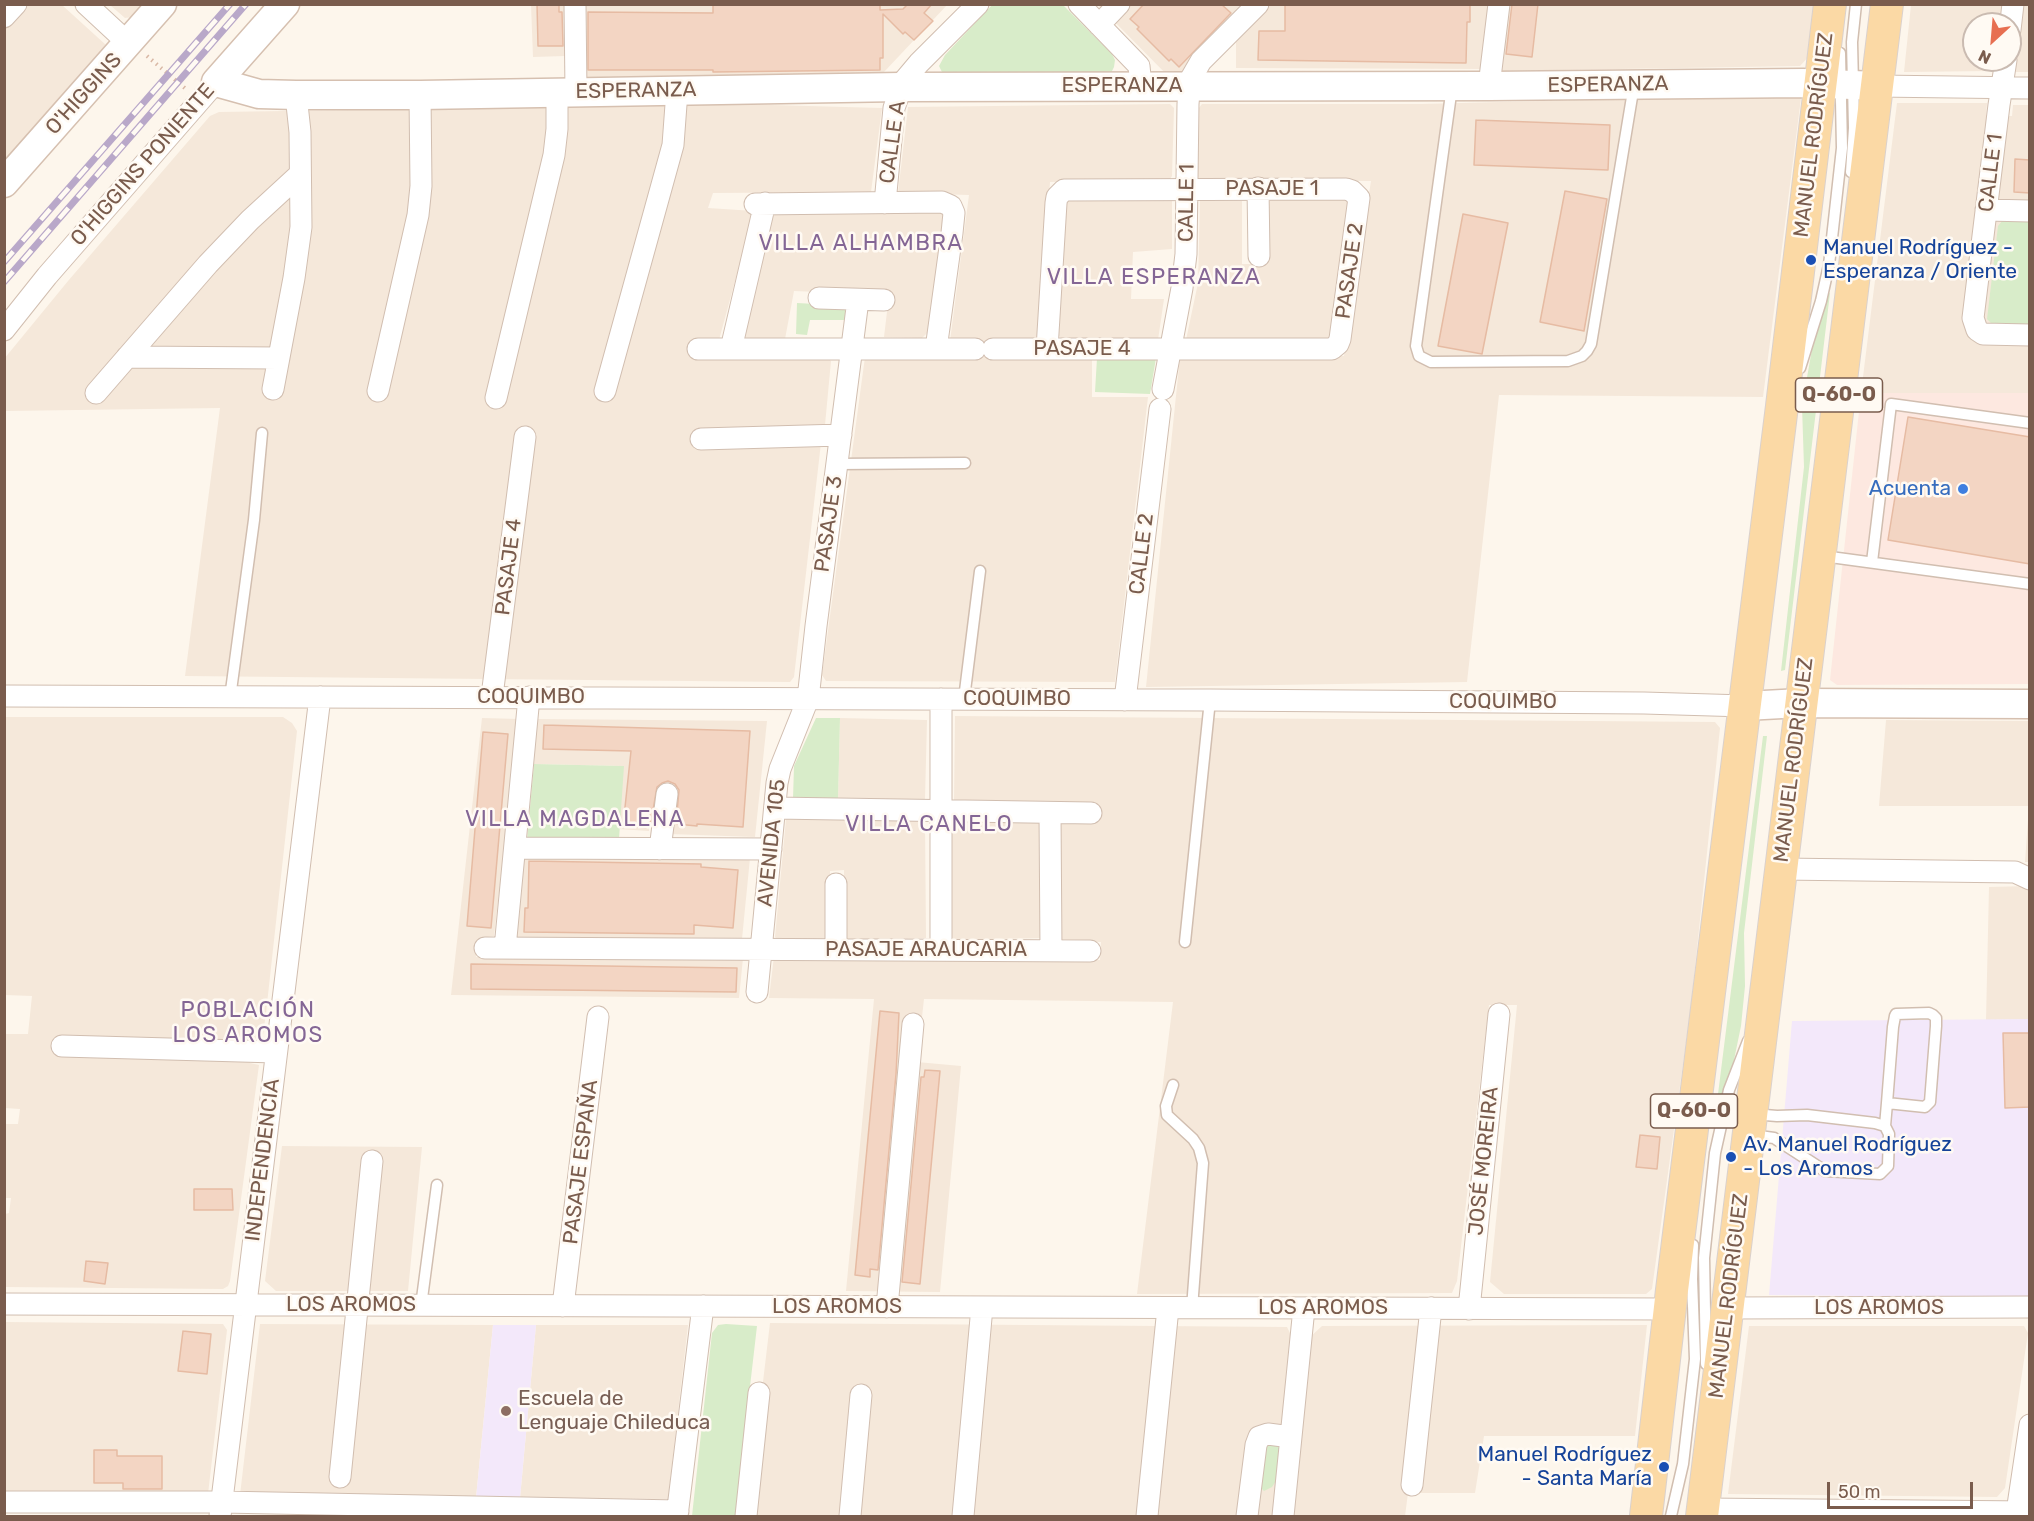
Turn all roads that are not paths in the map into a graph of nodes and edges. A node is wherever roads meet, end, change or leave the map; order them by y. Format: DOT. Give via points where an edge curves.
graph roads {
  1 [pos="16,4"];
  2 [pos="86,4"];
  3 [pos="162,4"];
  4 [pos="285,4"];
  5 [pos="575,4"];
  6 [pos="978,4"];
  7 [pos="1079,4"];
  8 [pos="1119,4"];
  9 [pos="1258,4"];
  10 [pos="1498,4"];
  11 [pos="1856,4"];
  12 [pos="1887,4"];
  13 [pos="1839,7"];
  14 [pos="4,17"];
  15 [pos="1099,25"];
  16 [pos="1840,43"];
  17 [pos="128,44"];
  18 [pos="2004,72"];
  19 [pos="1634,85"];
  20 [pos="1847,85"];
  21 [pos="1141,86"];
  22 [pos="1189,86"];
  23 [pos="1489,86"];
  24 [pos="901,87"];
  25 [pos="1452,87"];
  26 [pos="2001,87"];
  27 [pos="2030,88"];
  28 [pos="207,91"];
  29 [pos="677,91"];
  30 [pos="567,92"];
  31 [pos="296,95"];
  32 [pos="420,95"];
  33 [pos="300,174"];
  34 [pos="1850,179"];
  35 [pos="4,183"];
  36 [pos="1187,188"];
  37 [pos="1258,188"];
  38 [pos="1356,194"];
  39 [pos="885,203"];
  40 [pos="1986,210"];
  41 [pos="2030,211"];
  42 [pos="1259,256"];
  43 [pos="819,298"];
  44 [pos="858,300"];
  45 [pos="884,300"];
  46 [pos="4,330"];
  47 [pos="2030,335"];
  48 [pos="698,349"];
  49 [pos="731,349"];
  50 [pos="853,349"];
  51 [pos="936,349"];
  52 [pos="1047,349"];
  53 [pos="1171,349"];
  54 [pos="127,357"];
  55 [pos="279,358"];
  56 [pos="273,389"];
  57 [pos="378,391"];
  58 [pos="605,391"];
  59 [pos="96,393"];
  60 [pos="496,398"];
  61 [pos="1161,399"];
  62 [pos="2030,423"];
  63 [pos="262,433"];
  64 [pos="841,435"];
  65 [pos="525,437"];
  66 [pos="701,439"];
  67 [pos="965,463"];
  68 [pos="837,464"];
  69 [pos="1819,556"];
  70 [pos="1872,562"];
  71 [pos="980,571"];
  72 [pos="2030,584"];
  73 [pos="1798,691"];
  74 [pos="492,696"];
  75 [pos="320,697"];
  76 [pos="529,697"];
  77 [pos="230,698"];
  78 [pos="808,699"];
  79 [pos="941,699"];
  80 [pos="964,699"];
  81 [pos="1125,700"];
  82 [pos="1210,700"];
  83 [pos="5,702"];
  84 [pos="2030,704"];
  85 [pos="1745,706"];
  86 [pos="1753,737"];
  87 [pos="667,794"];
  88 [pos="775,808"];
  89 [pos="941,810"];
  90 [pos="1050,813"];
  91 [pos="1091,813"];
  92 [pos="515,848"];
  93 [pos="660,849"];
  94 [pos="771,849"];
  95 [pos="1781,869"];
  96 [pos="2030,879"];
  97 [pos="836,884"];
  98 [pos="1185,942"];
  99 [pos="761,949"];
  100 [pos="836,949"];
  101 [pos="941,950"];
  102 [pos="1051,951"];
  103 [pos="1090,951"];
  104 [pos="1768,982"];
  105 [pos="757,992"];
  106 [pos="1499,1014"];
  107 [pos="598,1017"];
  108 [pos="913,1024"];
  109 [pos="62,1046"];
  110 [pos="276,1052"];
  111 [pos="1173,1085"];
  112 [pos="1887,1103"];
  113 [pos="1750,1124"];
  114 [pos="1885,1126"];
  115 [pos="372,1161"];
  116 [pos="437,1185"];
  117 [pos="1694,1234"];
  118 [pos="4,1304"];
  119 [pos="245,1305"];
  120 [pos="358,1305"];
  121 [pos="421,1306"];
  122 [pos="563,1306"];
  123 [pos="703,1306"];
  124 [pos="887,1307"];
  125 [pos="982,1307"];
  126 [pos="2030,1307"];
  127 [pos="1168,1308"];
  128 [pos="1192,1308"];
  129 [pos="1304,1308"];
  130 [pos="1431,1308"];
  131 [pos="1469,1308"];
  132 [pos="1728,1308"];
  133 [pos="1669,1309"];
  134 [pos="1704,1382"];
  135 [pos="759,1392"];
  136 [pos="861,1395"];
  137 [pos="1700,1415"];
  138 [pos="2030,1425"];
  139 [pos="1291,1437"];
  140 [pos="1693,1469"];
  141 [pos="340,1477"];
  142 [pos="1412,1485"];
  143 [pos="4,1502"];
  144 [pos="221,1509"];
  145 [pos="2023,1512"];
  146 [pos="1703,1513"];
  147 [pos="678,1514"];
  148 [pos="747,1516"];
  149 [pos="850,1516"];
  150 [pos="963,1516"];
  151 [pos="1147,1516"];
  152 [pos="1247,1516"];
  153 [pos="1283,1516"];
  154 [pos="1646,1516"];
  155 [pos="1671,1516"];
  1 -- 14 [label="street"];
  2 -- 17 [label="street"];
  3 -- 17 [label="street, O'HIGGINS"];
  4 -- 28 [label="street, O'HIGGINS PONIENTE"];
  5 -- 30 [label="street"];
  6 -- 24 [label="street, CALLE A"];
  7 -- 15 [label="street"];
  8 -- 15 [label="street"];
  9 -- 22 [label="street" via="1196,67"];
  10 -- 23 [label="street"];
  11 -- 20 [label="lane"];
  12 -- 20 [label="main road, MANUEL RODRÍGUEZ / Q-60-O"];
  13 -- 20 [label="main road, MANUEL RODRÍGUEZ / Q-60-O"];
  15 -- 21 [label="street" via="1139,66"];
  16 -- 20 [label="lane"];
  17 -- 35 [label="street, O'HIGGINS"];
  18 -- 26 [label="street, CALLE 1"];
  19 -- 20 [label="street, ESPERANZA"];
  19 -- 23 [label="street, ESPERANZA"];
  19 -- 25 [label="lane" via="1587,351 1568,361 1431,362 1419,356 1416,346"];
  20 -- 26 [label="street, ESPERANZA"];
  20 -- 34 [label="lane" via="1854,128"];
  20 -- 69 [label="main road, MANUEL RODRÍGUEZ / Q-60-O"];
  20 -- 85 [label="main road, MANUEL RODRÍGUEZ / Q-60-O" via="1782,406"];
  21 -- 22 [label="street, ESPERANZA"];
  21 -- 24 [label="street, ESPERANZA"];
  22 -- 25 [label="street, ESPERANZA"];
  22 -- 36 [label="street, CALLE 1"];
  23 -- 25 [label="street, ESPERANZA"];
  24 -- 29 [label="street, ESPERANZA"];
  24 -- 39 [label="street, CALLE A" via="894,108"];
  26 -- 27 [label="street, ESPERANZA"];
  26 -- 40 [label="street, CALLE 1"];
  28 -- 31 [label="street, ESPERANZA"];
  28 -- 46 [label="street, O'HIGGINS PONIENTE"];
  29 -- 30 [label="street, ESPERANZA"];
  29 -- 58 [label="street" via="673,145"];
  30 -- 32 [label="street, ESPERANZA"];
  30 -- 60 [label="street"];
  31 -- 32 [label="street, ESPERANZA"];
  31 -- 33 [label="street"];
  32 -- 57 [label="street" via="418,215"];
  33 -- 54 [label="street" via="208,264"];
  33 -- 55 [label="street" via="301,227"];
  36 -- 37 [label="street, PASAJE 1"];
  36 -- 52 [label="street, PASAJE 1" via="1069,189 1059,194"];
  36 -- 53 [label="street, CALLE 1" via="1185,262"];
  37 -- 38 [label="street, PASAJE 1" via="1346,189"];
  37 -- 42 [label="street"];
  38 -- 53 [label="street, PASAJE 2" via="1360,203 1340,339 1335,347"];
  39 -- 49 [label="street" via="760,204"];
  39 -- 51 [label="street" via="942,202 951,206 954,213"];
  40 -- 41 [label="street"];
  40 -- 47 [label="street, CALLE 1" via="1973,318 1977,330 1986,335"];
  43 -- 44 [label="street"];
  44 -- 45 [label="street"];
  44 -- 50 [label="street, PASAJE 3"];
  48 -- 49 [label="street"];
  49 -- 50 [label="street"];
  50 -- 51 [label="street"];
  50 -- 64 [label="street, PASAJE 3"];
  51 -- 52 [label="street, PASAJE 4"];
  52 -- 53 [label="street, PASAJE 4"];
  53 -- 61 [label="street, CALLE 1"];
  54 -- 55 [label="street"];
  54 -- 59 [label="street"];
  55 -- 56 [label="street"];
  61 -- 81 [label="street, CALLE 2"];
  62 -- 70 [label="lane" via="1891,404"];
  63 -- 77 [label="lane"];
  64 -- 66 [label="street"];
  64 -- 68 [label="street, PASAJE 3"];
  65 -- 74 [label="street, PASAJE 4"];
  67 -- 68 [label="lane"];
  68 -- 78 [label="street, PASAJE 3"];
  69 -- 70 [label="lane"];
  69 -- 73 [label="main road, MANUEL RODRÍGUEZ / Q-60-O"];
  70 -- 72 [label="lane"];
  71 -- 80 [label="lane"];
  73 -- 84 [label="street, COQUIMBO"];
  73 -- 85 [label="street, COQUIMBO"];
  73 -- 95 [label="main road, MANUEL RODRÍGUEZ / Q-60-O"];
  74 -- 75 [label="street, COQUIMBO"];
  74 -- 76 [label="street, COQUIMBO"];
  75 -- 77 [label="street, COQUIMBO"];
  75 -- 110 [label="street, INDEPENDENCIA"];
  76 -- 78 [label="street, COQUIMBO"];
  76 -- 92 [label="street"];
  77 -- 83 [label="street, COQUIMBO"];
  78 -- 79 [label="street, COQUIMBO"];
  78 -- 88 [label="street, AVENIDA 105" via="780,769"];
  79 -- 80 [label="street, COQUIMBO"];
  79 -- 89 [label="street"];
  80 -- 81 [label="street, COQUIMBO"];
  81 -- 82 [label="street, COQUIMBO"];
  82 -- 85 [label="street, COQUIMBO"];
  82 -- 98 [label="lane"];
  85 -- 86 [label="lane"];
  85 -- 133 [label="main road, MANUEL RODRÍGUEZ / Q-60-O"];
  87 -- 93 [label="street"];
  88 -- 89 [label="street"];
  88 -- 94 [label="street, AVENIDA 105"];
  89 -- 90 [label="street"];
  89 -- 101 [label="street"];
  90 -- 91 [label="street"];
  90 -- 102 [label="street"];
  92 -- 93 [label="street"];
  92 -- 99 [label="street, PASAJE ARAUCARIA" via="495,948"];
  93 -- 94 [label="street"];
  94 -- 99 [label="street, AVENIDA 105"];
  95 -- 96 [label="street" via="2015,872"];
  95 -- 104 [label="main road, MANUEL RODRÍGUEZ / Q-60-O"];
  97 -- 100 [label="street"];
  99 -- 100 [label="street, PASAJE ARAUCARIA"];
  99 -- 105 [label="street, AVENIDA 105"];
  100 -- 101 [label="street, PASAJE ARAUCARIA"];
  101 -- 102 [label="street, PASAJE ARAUCARIA"];
  102 -- 103 [label="street, PASAJE ARAUCARIA"];
  104 -- 113 [label="main road, MANUEL RODRÍGUEZ / Q-60-O"];
  104 -- 134 [label="lane" via="1729,1090 1716,1144 1704,1240"];
  106 -- 131 [label="street, JOSÉ MOREIRA"];
  107 -- 122 [label="street, PASAJE ESPAÑA"];
  108 -- 124 [label="street"];
  109 -- 110 [label="street"];
  110 -- 119 [label="street, INDEPENDENCIA"];
  111 -- 128 [label="lane" via="1167,1115 1193,1139 1203,1162"];
  112 -- 112 [label="lane" via="1925,1107 1930,1102 1936,1018 1929,1013 1895,1016"];
  112 -- 114 [label="lane"];
  113 -- 114 [label="lane" via="1777,1116 1807,1115"];
  113 -- 114 [label="lane" via="1825,1171 1880,1174 1888,1166 1889,1134"];
  113 -- 132 [label="main road, MANUEL RODRÍGUEZ / Q-60-O"];
  115 -- 120 [label="street"];
  116 -- 121 [label="lane"];
  117 -- 155 [label="lane" via="1695,1359 1683,1464"];
  118 -- 119 [label="street, LOS AROMOS"];
  119 -- 120 [label="street, LOS AROMOS"];
  119 -- 144 [label="street, INDEPENDENCIA"];
  120 -- 121 [label="street, LOS AROMOS"];
  120 -- 141 [label="street"];
  121 -- 122 [label="street, LOS AROMOS"];
  122 -- 123 [label="street, LOS AROMOS"];
  123 -- 124 [label="street, LOS AROMOS"];
  123 -- 147 [label="street"];
  124 -- 125 [label="street, LOS AROMOS"];
  125 -- 127 [label="street, LOS AROMOS"];
  125 -- 150 [label="street"];
  126 -- 132 [label="street, LOS AROMOS"];
  127 -- 128 [label="street, LOS AROMOS"];
  127 -- 151 [label="street"];
  128 -- 129 [label="street, LOS AROMOS"];
  129 -- 130 [label="street, LOS AROMOS"];
  129 -- 139 [label="street"];
  130 -- 131 [label="street, LOS AROMOS"];
  130 -- 142 [label="street"];
  131 -- 133 [label="street, LOS AROMOS"];
  132 -- 146 [label="main road, MANUEL RODRÍGUEZ / Q-60-O"];
  133 -- 154 [label="main road, MANUEL RODRÍGUEZ / Q-60-O"];
  135 -- 148 [label="street"];
  136 -- 149 [label="street"];
  137 -- 140 [label="lane"];
  138 -- 145 [label="street"];
  139 -- 152 [label="street" via="1259,1437"];
  139 -- 153 [label="street"];
  143 -- 144 [label="street"];
  144 -- 147 [label="street"];
  145 -- 146 [label="street"];
}
